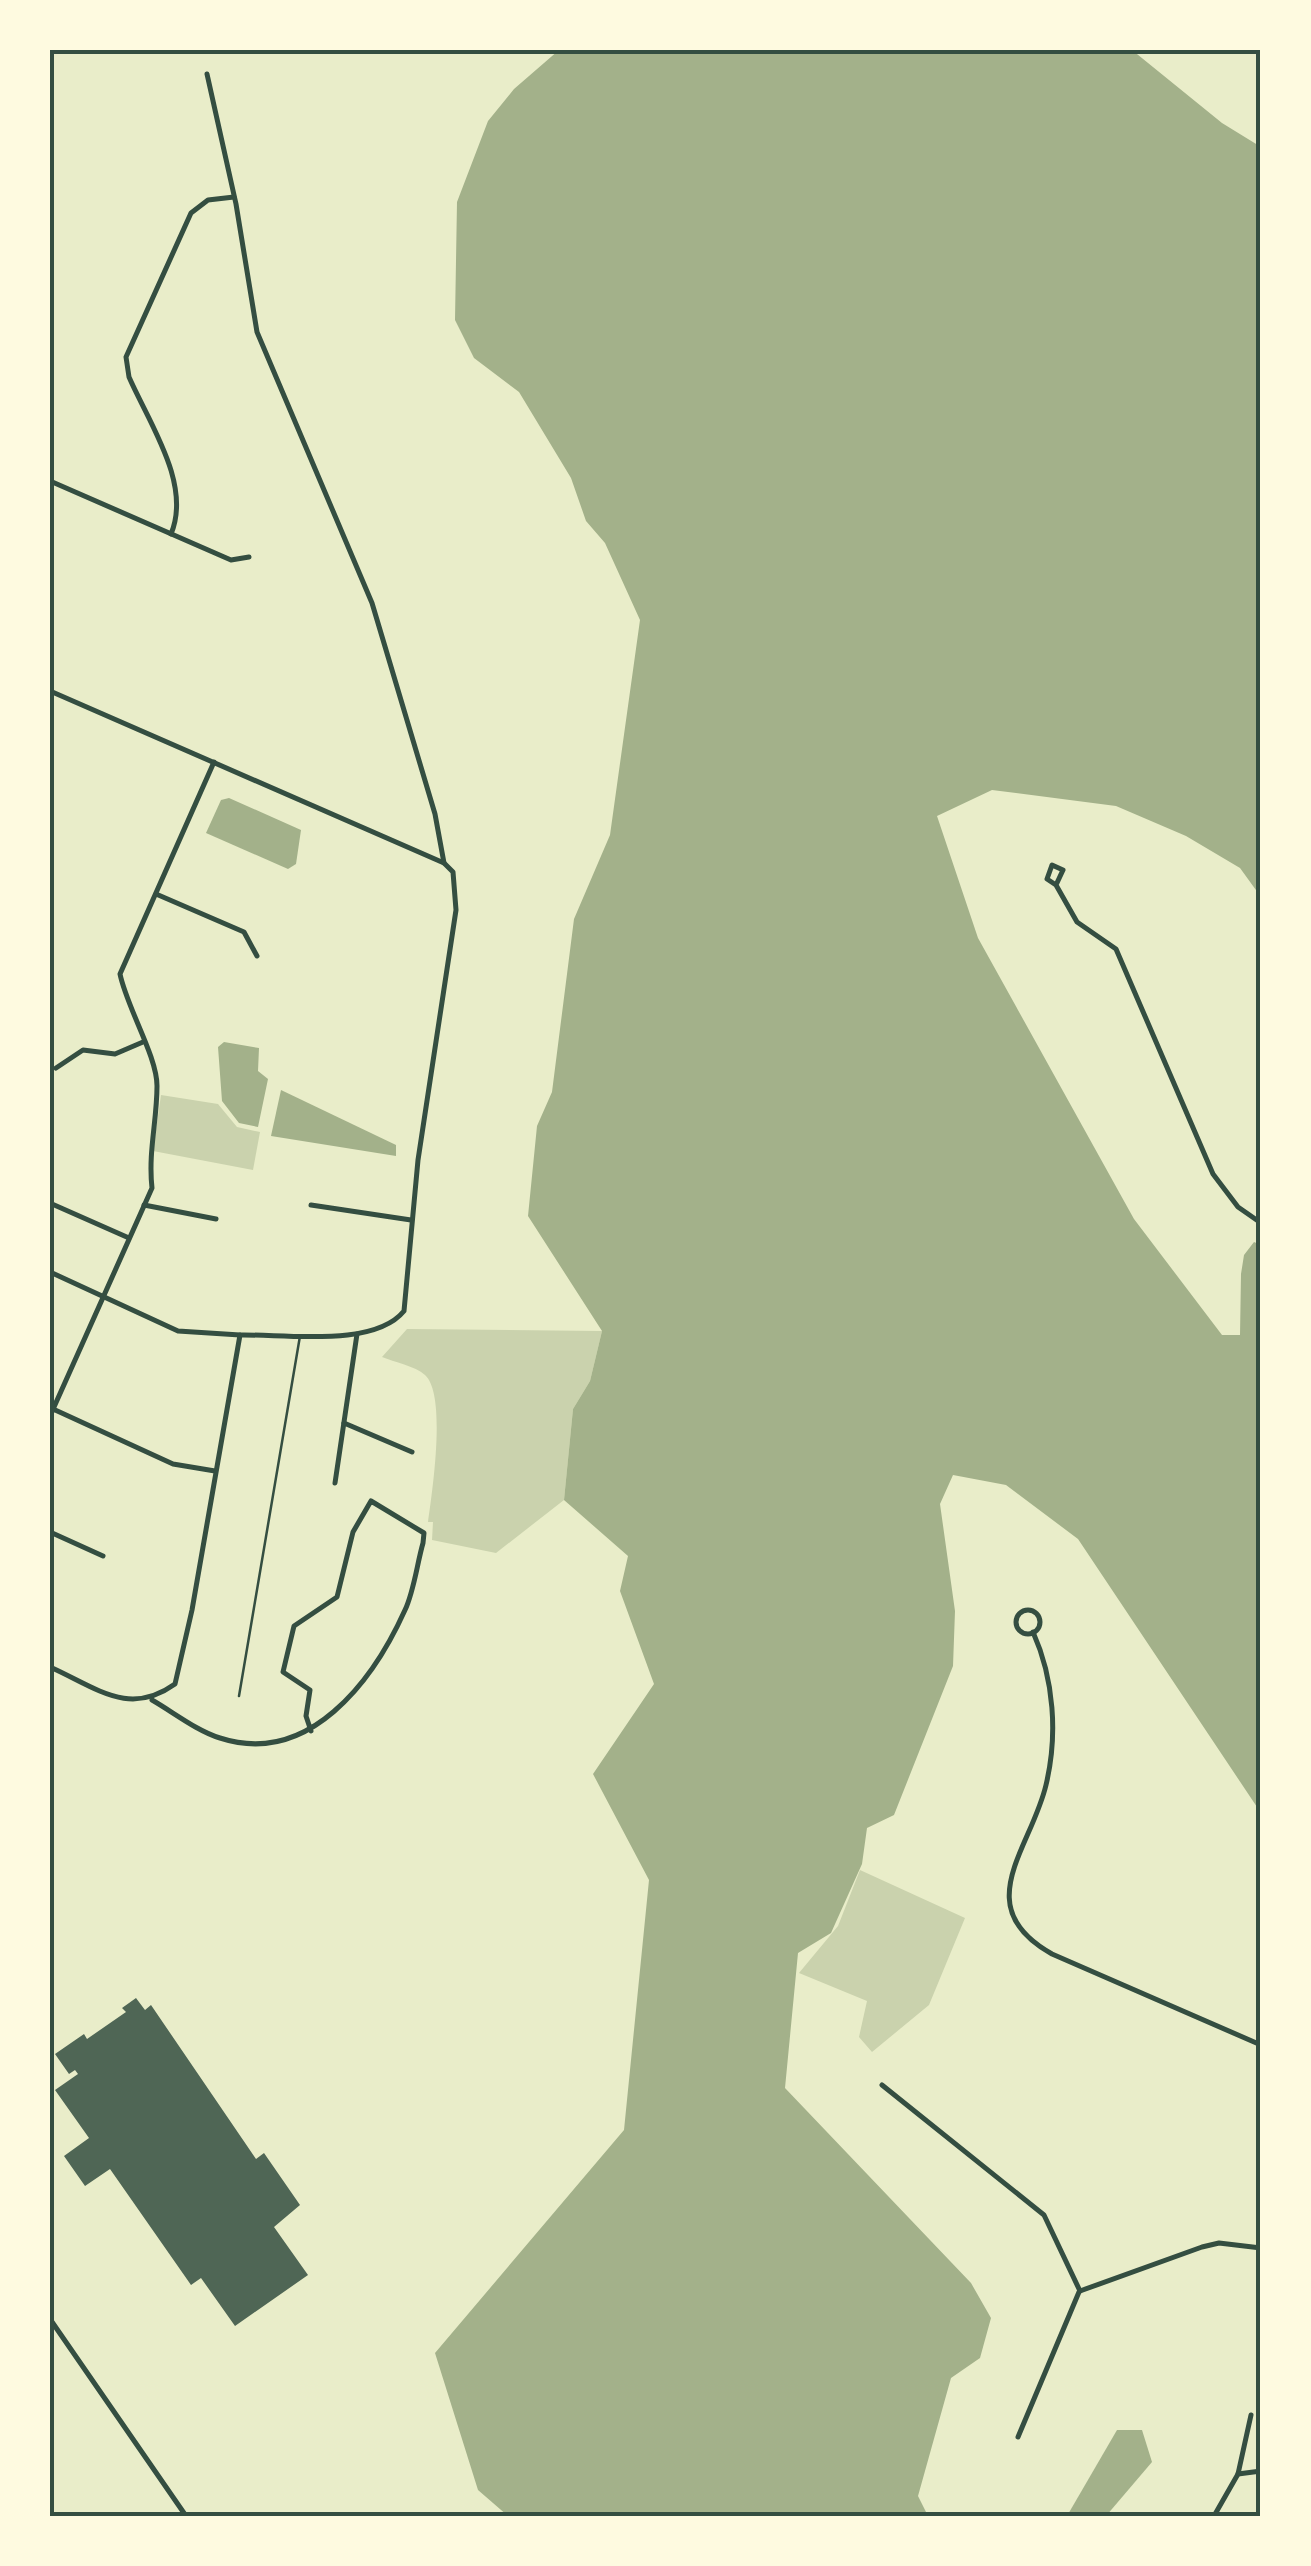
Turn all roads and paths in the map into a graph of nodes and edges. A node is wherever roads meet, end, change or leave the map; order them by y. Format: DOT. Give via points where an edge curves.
graph roads {
  1 [pos="207,74"];
  2 [pos="234,197"];
  3 [pos="50,481"];
  4 [pos="171,534"];
  5 [pos="249,557"];
  6 [pos="50,691"];
  7 [pos="214,762"];
  8 [pos="444,862"];
  9 [pos="1056,885"];
  10 [pos="156,894"];
  11 [pos="257,956"];
  12 [pos="143,1042"];
  13 [pos="56,1068"];
  14 [pos="52,1204"];
  15 [pos="144,1205"];
  16 [pos="311,1205"];
  17 [pos="216,1219"];
  18 [pos="411,1220"];
  19 [pos="1261,1224"];
  20 [pos="130,1238"];
  21 [pos="50,1272"];
  22 [pos="103,1297"];
  23 [pos="240,1334"];
  24 [pos="301,1334"];
  25 [pos="357,1334"];
  26 [pos="52,1412"];
  27 [pos="344,1423"];
  28 [pos="412,1452"];
  29 [pos="214,1471"];
  30 [pos="335,1483"];
  31 [pos="50,1532"];
  32 [pos="103,1556"];
  33 [pos="1033,1632"];
  34 [pos="50,1668"];
  35 [pos="239,1696"];
  36 [pos="152,1700"];
  37 [pos="311,1731"];
  38 [pos="1261,2045"];
  39 [pos="882,2085"];
  40 [pos="1261,2248"];
  41 [pos="1080,2291"];
  42 [pos="50,2319"];
  43 [pos="1251,2415"];
  44 [pos="1018,2437"];
  45 [pos="1261,2471"];
  46 [pos="1238,2474"];
  47 [pos="186,2516"];
  48 [pos="1214,2516"];
  1 -- 2 [label="street"];
  2 -- 4 [label="street" via="208,200 191,213 126,357 178,490"];
  2 -- 8 [label="street" via="257,332 372,602"];
  3 -- 4 [label="street"];
  4 -- 5 [label="street" via="231,560"];
  6 -- 7 [label="street"];
  7 -- 8 [label="street"];
  7 -- 10 [label="street"];
  8 -- 18 [label="street" via="453,872 456,910"];
  9 -- 19 [label="street" via="1077,922 1116,949 1213,1174"];
  10 -- 11 [label="street" via="244,932"];
  10 -- 12 [label="street" via="120,974"];
  12 -- 13 [label="street" via="115,1054 83,1050"];
  12 -- 15 [label="street" via="157,1084 148,1156 152,1188"];
  14 -- 20 [label="street"];
  15 -- 17 [label="street"];
  15 -- 20 [label="street"];
  16 -- 18 [label="street"];
  18 -- 25 [label="street" via="404,1312 381,1330"];
  20 -- 22 [label="street"];
  21 -- 22 [label="street"];
  22 -- 23 [label="street" via="178,1331"];
  22 -- 26 [label="street"];
  23 -- 24 [label="street"];
  23 -- 29 [label="street"];
  24 -- 25 [label="street"];
  24 -- 35 [label="lane"];
  25 -- 27 [label="street"];
  26 -- 29 [label="street" via="173,1464"];
  27 -- 28 [label="street"];
  27 -- 30 [label="street"];
  29 -- 36 [label="street" via="179,1674"];
  31 -- 32 [label="street"];
  33 -- 33 [label="street" via="1038,1615 1024,1611 1018,1628"];
  33 -- 38 [label="street" via="1048,1679 1053,1732 1045,1790 1013,1868 1014,1920 1031,1942 1052,1954"];
  34 -- 36 [label="street" via="136,1702"];
  36 -- 37 [label="street" via="218,1738 249,1744"];
  37 -- 37 [label="street" via="335,1714 383,1652 407,1606 424,1533 371,1501 353,1532 336,1597 294,1626 284,1672 310,1690"];
  39 -- 41 [label="street" via="1044,2216"];
  40 -- 41 [label="street" via="1202,2247"];
  41 -- 44 [label="street"];
  42 -- 47 [label="street"];
  43 -- 46 [label="street"];
  45 -- 46 [label="street"];
  46 -- 48 [label="street"];
}
